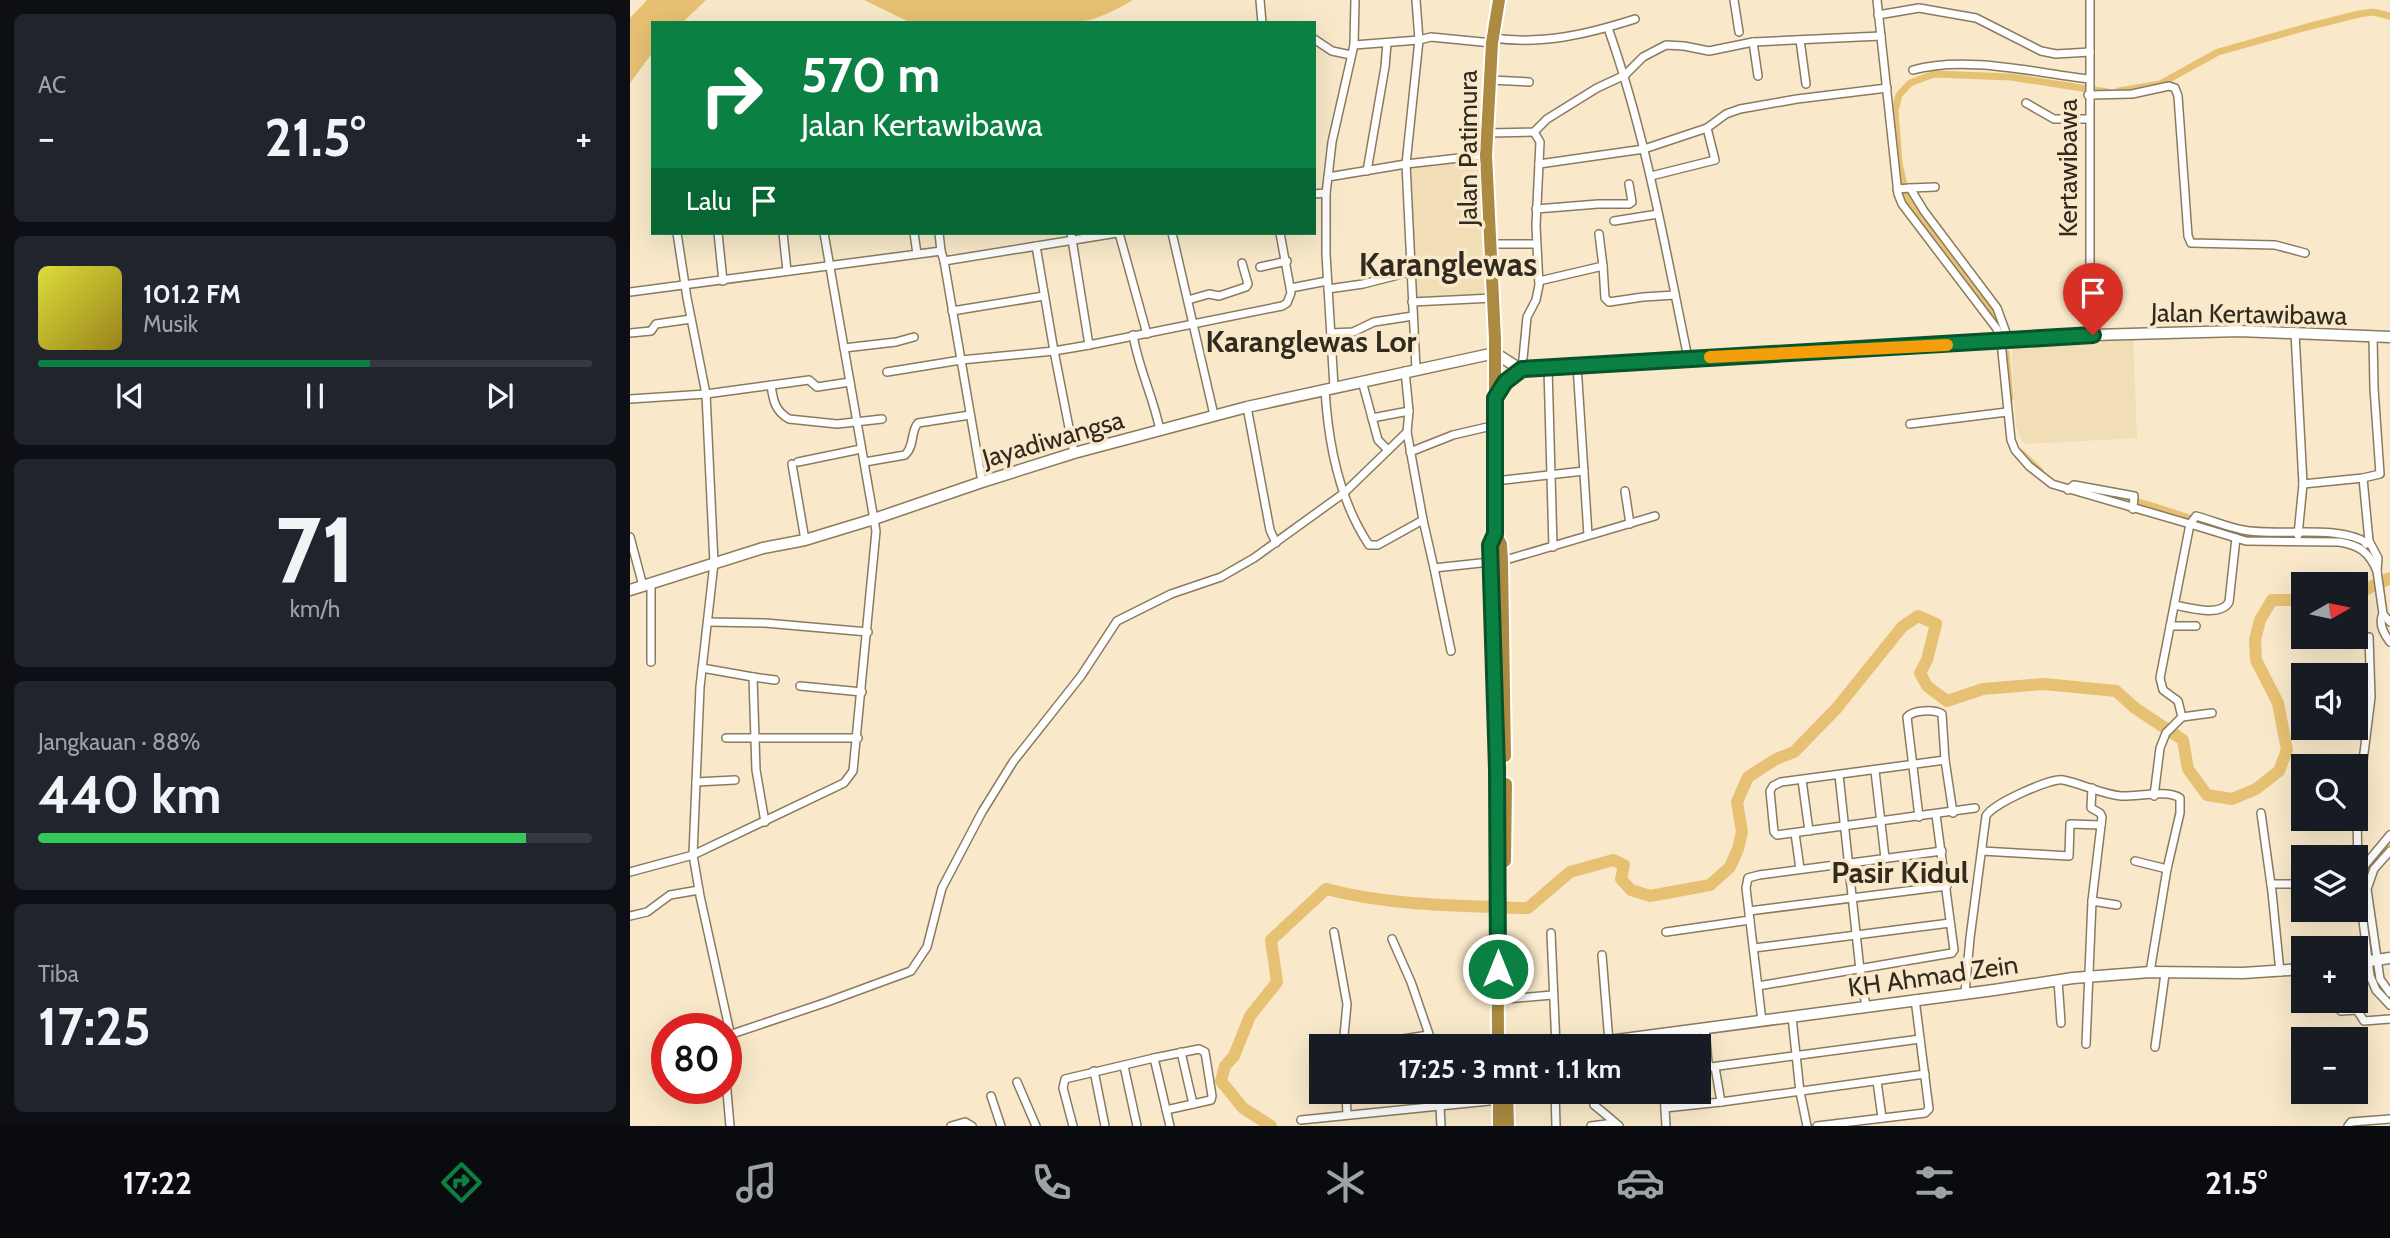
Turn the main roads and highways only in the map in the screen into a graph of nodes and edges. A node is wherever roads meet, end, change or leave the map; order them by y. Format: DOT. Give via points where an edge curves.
graph roads {
  1 [pos="1499,0"];
  2 [pos="1502,944"];
  3 [pos="1498,1034"];
  4 [pos="1506,1034"];
  5 [pos="1501,1104"];
  6 [pos="1504,1104"];
  7 [pos="1499,1126"];
  8 [pos="1508,1126"];
  1 -- 2 [label="highway, Jalan Patimura" via="1492,40 1486,155 1495,339 1495,534 1490,545 1496,562"];
  2 -- 3 [label="highway"];
  2 -- 4 [label="highway"];
  5 -- 7 [label="highway"];
  6 -- 8 [label="highway"];
}
